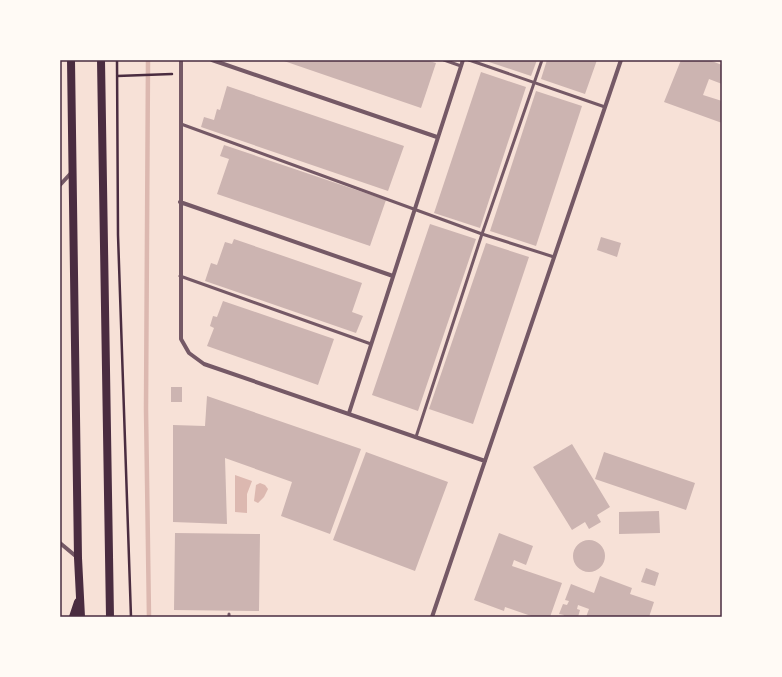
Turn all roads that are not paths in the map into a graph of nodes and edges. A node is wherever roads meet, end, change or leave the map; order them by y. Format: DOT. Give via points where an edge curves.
graph roads {
  1 [pos="71,60"];
  2 [pos="101,60"];
  3 [pos="181,60"];
  4 [pos="212,60"];
  5 [pos="444,60"];
  6 [pos="463,60"];
  7 [pos="469,60"];
  8 [pos="542,60"];
  9 [pos="620,60"];
  10 [pos="461,66"];
  11 [pos="534,82"];
  12 [pos="605,107"];
  13 [pos="181,124"];
  14 [pos="437,137"];
  15 [pos="72,171"];
  16 [pos="60,185"];
  17 [pos="180,202"];
  18 [pos="415,208"];
  19 [pos="482,234"];
  20 [pos="554,257"];
  21 [pos="180,276"];
  22 [pos="393,276"];
  23 [pos="371,344"];
  24 [pos="349,413"];
  25 [pos="416,437"];
  26 [pos="485,461"];
  27 [pos="60,543"];
  28 [pos="78,558"];
  29 [pos="80,597"];
  30 [pos="73,617"];
  31 [pos="81,617"];
  32 [pos="110,617"];
  33 [pos="432,617"];
  1 -- 15 [label="main road"];
  2 -- 32 [label="main road"];
  3 -- 13 [label="street"];
  4 -- 14 [label="street"];
  5 -- 10 [label="lane"];
  6 -- 10 [label="street"];
  7 -- 11 [label="lane"];
  8 -- 11 [label="lane"];
  9 -- 12 [label="street"];
  10 -- 14 [label="street"];
  11 -- 12 [label="lane"];
  11 -- 19 [label="lane"];
  12 -- 20 [label="street"];
  13 -- 17 [label="street"];
  13 -- 18 [label="lane"];
  14 -- 18 [label="street"];
  15 -- 16 [label="street"];
  15 -- 28 [label="main road"];
  17 -- 21 [label="street"];
  17 -- 22 [label="street"];
  18 -- 19 [label="lane"];
  18 -- 22 [label="street"];
  19 -- 20 [label="lane"];
  19 -- 25 [label="lane"];
  20 -- 26 [label="street"];
  21 -- 23 [label="lane"];
  21 -- 24 [label="street" via="181,339 189,353 204,364"];
  22 -- 23 [label="street"];
  23 -- 24 [label="street"];
  24 -- 25 [label="street"];
  25 -- 26 [label="street"];
  26 -- 33 [label="street"];
  27 -- 28 [label="street"];
  28 -- 29 [label="main road"];
  29 -- 30 [label="main road"];
  29 -- 31 [label="main road"];
}
